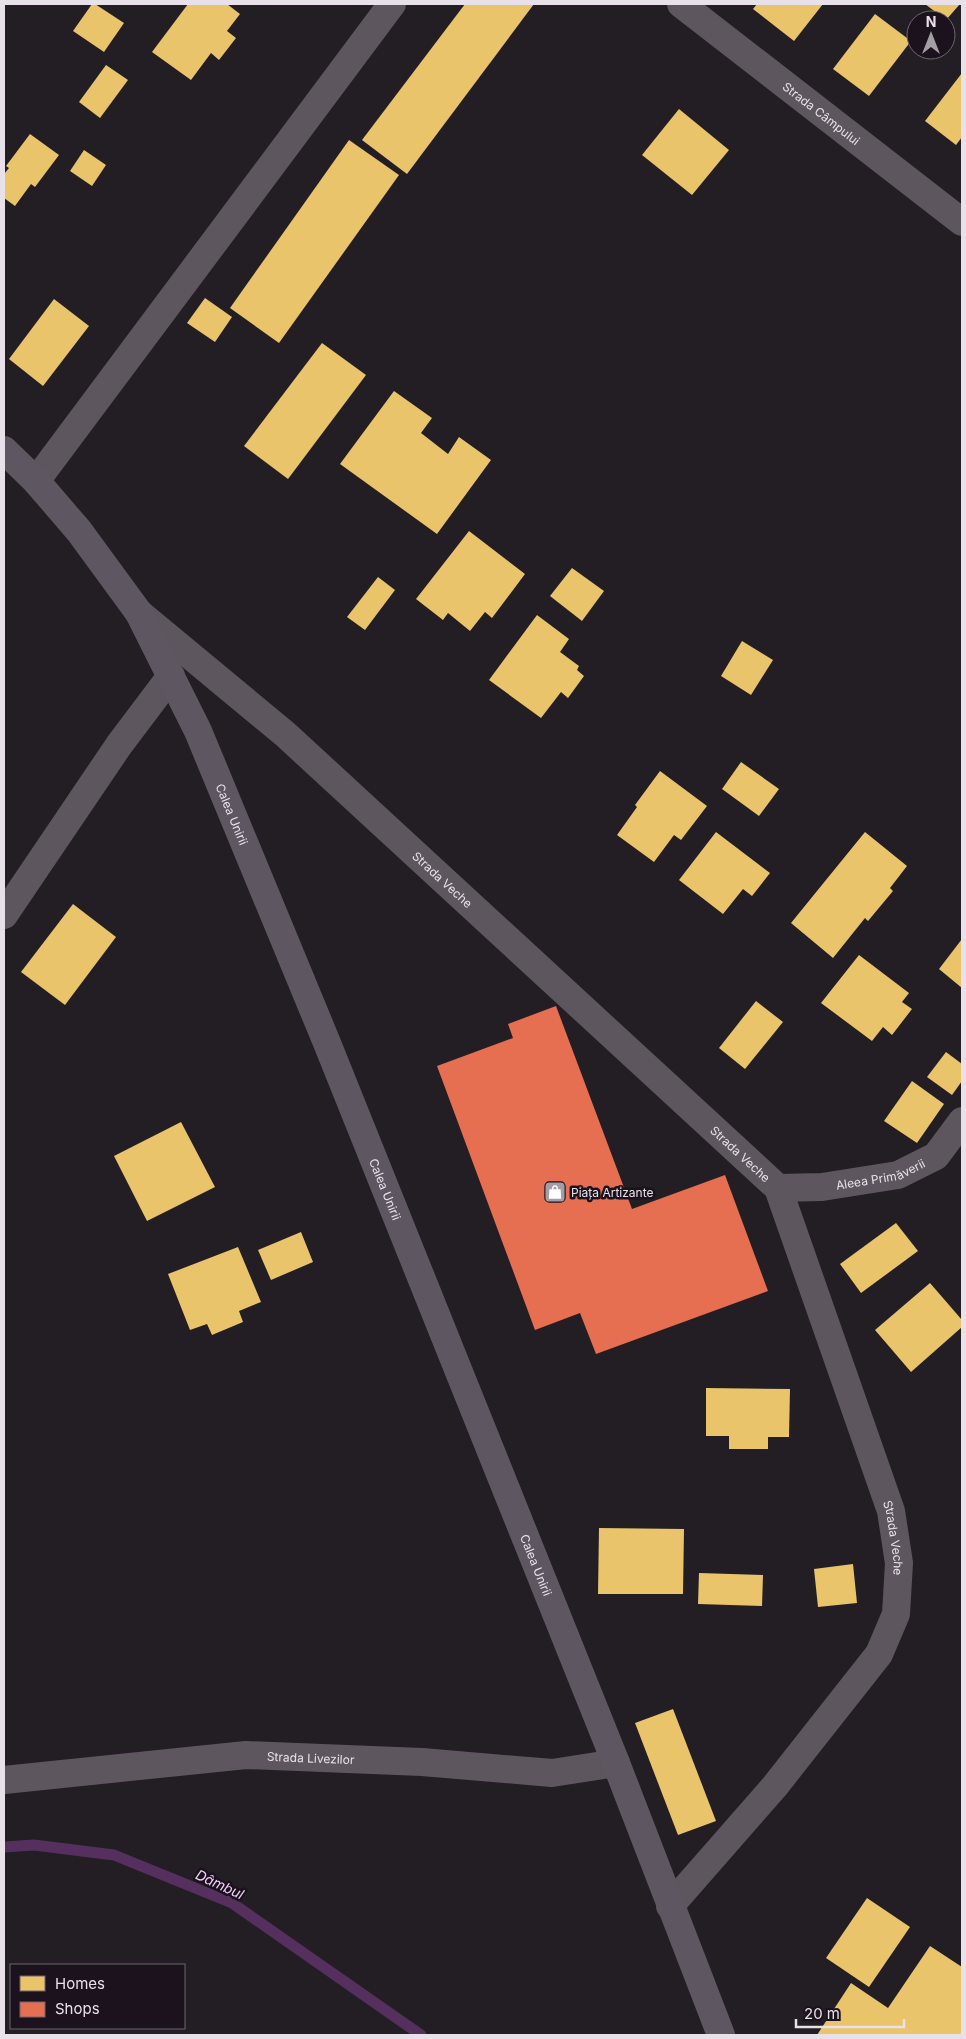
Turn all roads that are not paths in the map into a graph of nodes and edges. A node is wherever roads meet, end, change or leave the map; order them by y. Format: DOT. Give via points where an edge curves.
graph roads {
  1 [pos="392,4"];
  2 [pos="681,4"];
  3 [pos="962,222"];
  4 [pos="4,450"];
  5 [pos="36,481"];
  6 [pos="139,614"];
  7 [pos="171,676"];
  8 [pos="4,914"];
  9 [pos="962,1120"];
  10 [pos="778,1188"];
  11 [pos="616,1763"];
  12 [pos="4,1780"];
  13 [pos="670,1906"];
  14 [pos="720,2035"];
  1 -- 5 [label="street"];
  2 -- 3 [label="street, Strada Câmpului"];
  4 -- 5 [label="main road, Calea Unirii"];
  5 -- 6 [label="main road, Calea Unirii" via="79,531"];
  6 -- 7 [label="main road, Calea Unirii"];
  6 -- 10 [label="street, Strada Veche" via="285,734"];
  7 -- 8 [label="street" via="119,745"];
  7 -- 11 [label="main road, Calea Unirii" via="198,731 327,1043"];
  9 -- 10 [label="street, Aleea Primăverii" via="936,1156 898,1175 822,1187"];
  10 -- 13 [label="street, Strada Veche" via="891,1510 899,1563 896,1614 873,1662 775,1786"];
  11 -- 12 [label="street, Strada Livezilor" via="552,1773 422,1762 246,1755"];
  11 -- 13 [label="main road, Calea Unirii"];
  13 -- 14 [label="main road, Calea Unirii"];
}
